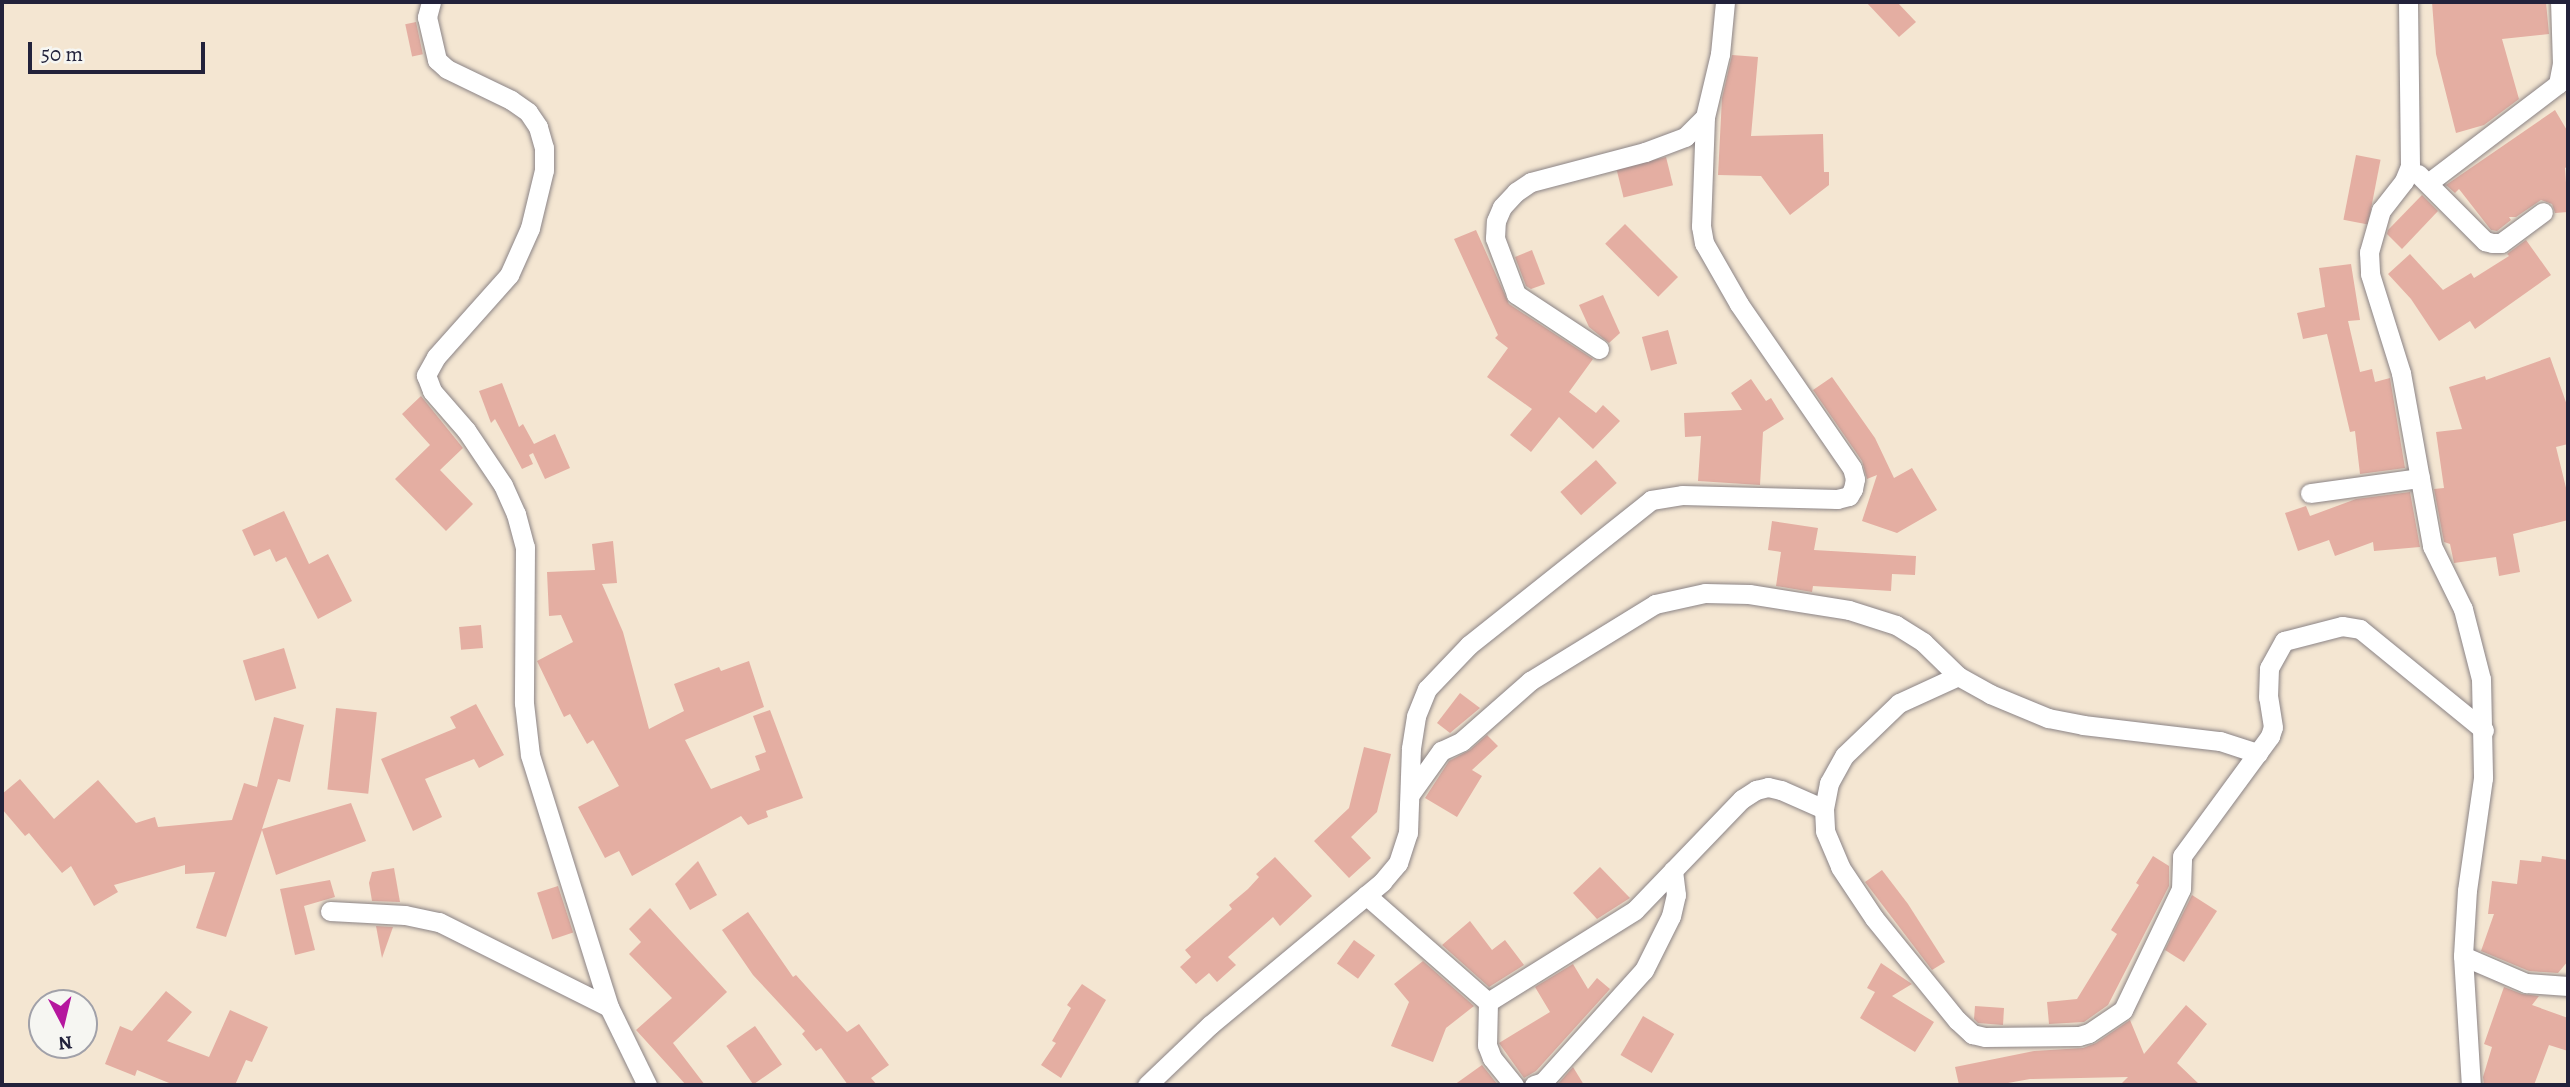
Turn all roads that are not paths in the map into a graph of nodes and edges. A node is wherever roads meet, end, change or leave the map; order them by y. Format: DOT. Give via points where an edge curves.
graph roads {
  1 [pos="431,2"];
  2 [pos="1725,2"];
  3 [pos="2408,2"];
  4 [pos="2560,2"];
  5 [pos="1705,117"];
  6 [pos="2410,166"];
  7 [pos="2428,183"];
  8 [pos="2543,212"];
  9 [pos="1599,349"];
  10 [pos="2420,478"];
  11 [pos="2310,493"];
  12 [pos="1958,677"];
  13 [pos="2484,730"];
  14 [pos="2258,753"];
  15 [pos="1411,794"];
  16 [pos="1824,809"];
  17 [pos="1673,870"];
  18 [pos="1366,895"];
  19 [pos="330,911"];
  20 [pos="2463,956"];
  21 [pos="2568,986"];
  22 [pos="1488,1002"];
  23 [pos="610,1007"];
  24 [pos="646,1085"];
  25 [pos="1147,1085"];
  26 [pos="1514,1085"];
  27 [pos="1534,1085"];
  28 [pos="2471,1085"];
  1 -- 23 [label="street" via="427,17 437,60 528,112 544,148 544,170 530,228 509,275 436,356 426,375 432,391 466,430 503,485 522,536 524,703 530,755"];
  2 -- 5 [label="street" via="1720,54"];
  3 -- 6 [label="street"];
  4 -- 7 [label="street" via="2558,85"];
  5 -- 9 [label="street" via="1685,137 1645,152 1531,182 1502,206 1495,238 1516,294"];
  5 -- 15 [label="street" via="1704,243 1739,304 1852,468 1853,489 1849,496 1837,499 1682,495 1651,500 1469,645 1427,689 1416,716 1411,748"];
  6 -- 7 [label="street"];
  6 -- 10 [label="street" via="2381,210 2369,252 2371,274 2401,373"];
  7 -- 8 [label="street" via="2492,243 2501,243"];
  10 -- 11 [label="street"];
  10 -- 13 [label="street" via="2432,547 2463,609 2478,667"];
  12 -- 14 [label="street" via="2048,718 2220,741"];
  12 -- 15 [label="street" via="1923,642 1896,625 1849,610 1749,594 1705,593 1656,604 1530,681 1462,741 1441,751"];
  12 -- 16 [label="street" via="1899,703 1873,725 1844,757 1829,783"];
  13 -- 14 [label="street" via="2367,635 2342,626 2290,638 2279,646 2269,668 2273,727"];
  13 -- 20 [label="street"];
  14 -- 16 [label="street" via="2182,856 2181,889 2129,1000 2115,1016 2079,1036 1972,1034 1918,974 1846,877 1825,831"];
  15 -- 18 [label="street" via="1408,833 1398,863"];
  16 -- 17 [label="street" via="1780,790 1756,790"];
  17 -- 22 [label="street" via="1635,910"];
  17 -- 27 [label="street" via="1676,895 1671,916 1637,981 1543,1082"];
  18 -- 22 [label="street"];
  18 -- 25 [label="street" via="1210,1025"];
  19 -- 23 [label="street" via="405,915 439,922"];
  20 -- 21 [label="street" via="2526,983"];
  20 -- 28 [label="street"];
  22 -- 26 [label="street" via="1487,1045"];
  23 -- 24 [label="street"];
}
